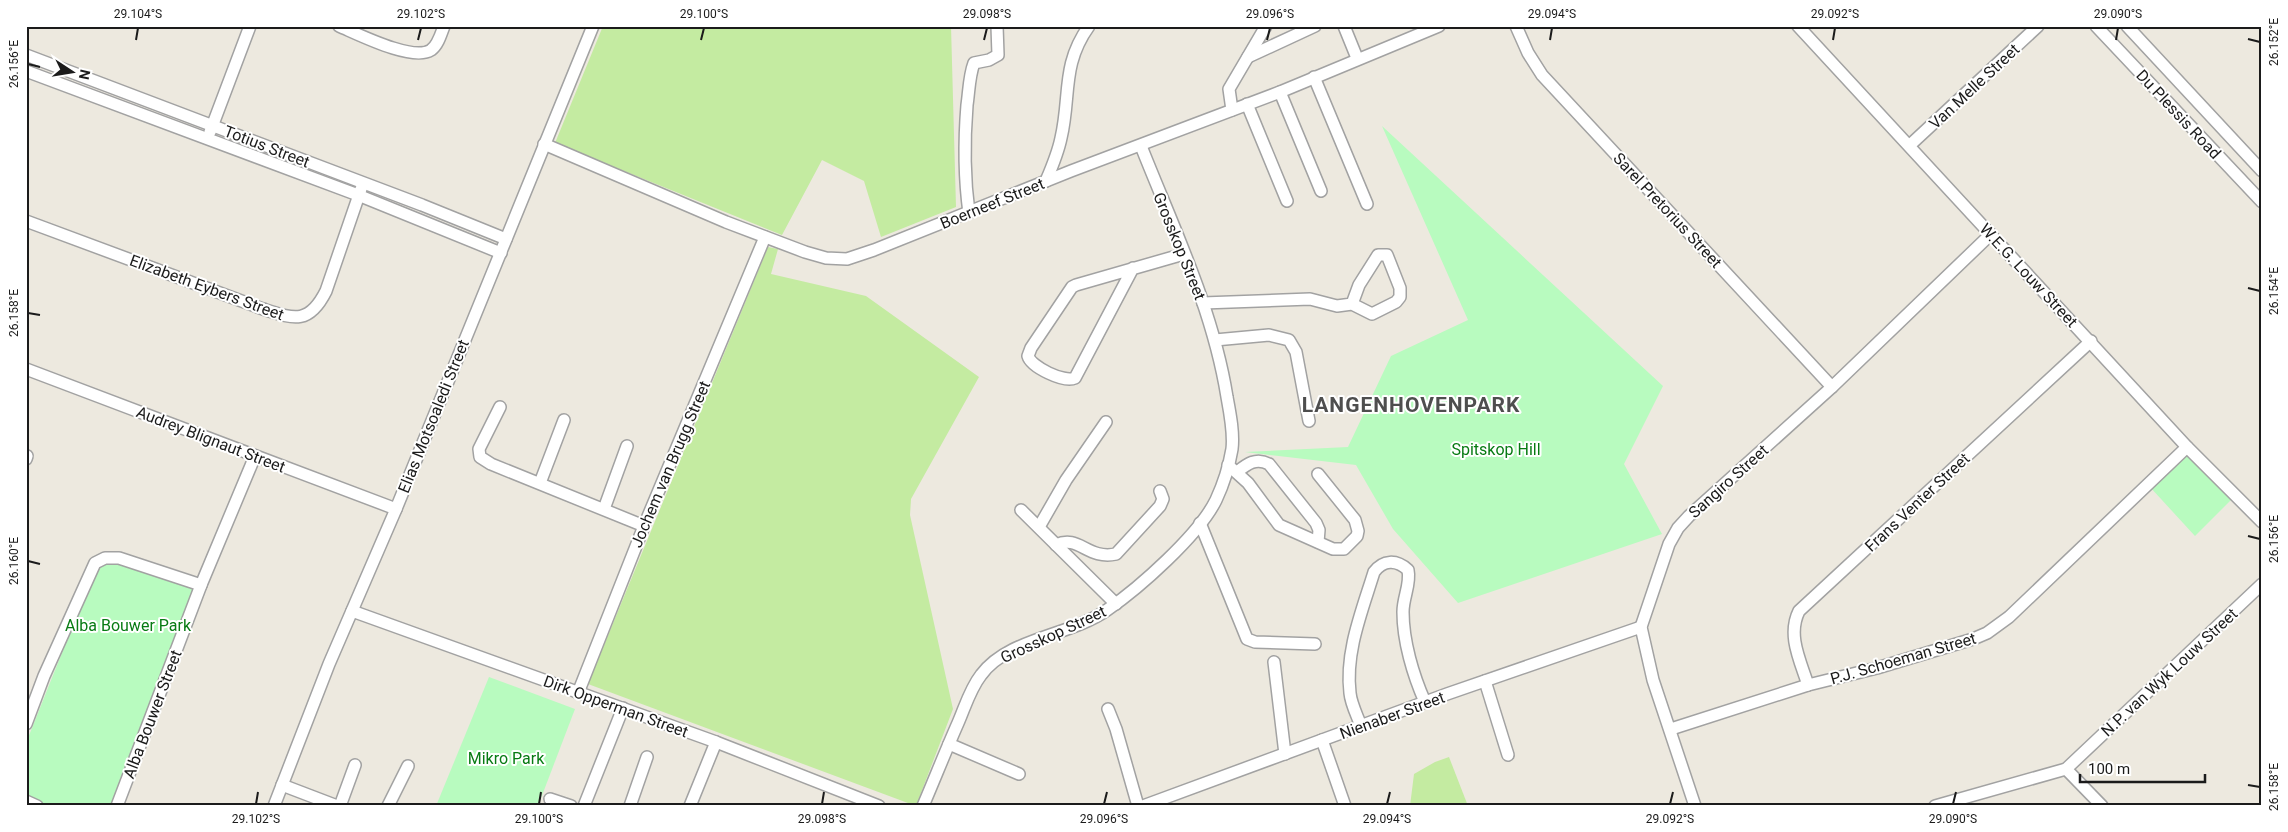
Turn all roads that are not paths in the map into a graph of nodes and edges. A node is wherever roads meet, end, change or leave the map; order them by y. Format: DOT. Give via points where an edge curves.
graph roads {
  1 [pos="250,26"];
  2 [pos="339,26"];
  3 [pos="444,26"];
  4 [pos="593,26"];
  5 [pos="997,26"];
  6 [pos="1089,26"];
  7 [pos="1266,26"];
  8 [pos="1315,26"];
  9 [pos="1344,26"];
  10 [pos="1438,26"];
  11 [pos="1516,26"];
  12 [pos="1798,26"];
  13 [pos="2038,26"];
  14 [pos="2096,26"];
  15 [pos="2127,26"];
  16 [pos="1300,29"];
  17 [pos="26,55"];
  18 [pos="1248,57"];
  19 [pos="1357,58"];
  20 [pos="62,69"];
  21 [pos="26,71"];
  22 [pos="1314,77"];
  23 [pos="56,82"];
  24 [pos="1280,92"];
  25 [pos="1247,104"];
  26 [pos="1232,110"];
  27 [pos="213,125"];
  28 [pos="208,138"];
  29 [pos="544,144"];
  30 [pos="1910,145"];
  31 [pos="1141,146"];
  32 [pos="2262,171"];
  33 [pos="1046,182"];
  34 [pos="363,183"];
  35 [pos="1321,191"];
  36 [pos="358,195"];
  37 [pos="1287,201"];
  38 [pos="2262,202"];
  39 [pos="1367,204"];
  40 [pos="969,213"];
  41 [pos="26,221"];
  42 [pos="513,222"];
  43 [pos="481,228"];
  44 [pos="1991,234"];
  45 [pos="765,237"];
  46 [pos="506,239"];
  47 [pos="480,243"];
  48 [pos="501,253"];
  49 [pos="1184,254"];
  50 [pos="1132,268"];
  51 [pos="494,269"];
  52 [pos="1203,303"];
  53 [pos="1352,304"];
  54 [pos="1215,340"];
  55 [pos="2091,341"];
  56 [pos="26,369"];
  57 [pos="1832,387"];
  58 [pos="500,407"];
  59 [pos="564,420"];
  60 [pos="1310,421"];
  61 [pos="1106,422"];
  62 [pos="627,446"];
  63 [pos="2187,446"];
  64 [pos="255,456"];
  65 [pos="1232,468"];
  66 [pos="1318,474"];
  67 [pos="540,483"];
  68 [pos="1160,491"];
  69 [pos="396,509"];
  70 [pos="604,509"];
  71 [pos="1021,510"];
  72 [pos="2262,522"];
  73 [pos="1200,523"];
  74 [pos="644,526"];
  75 [pos="1039,527"];
  76 [pos="1318,542"];
  77 [pos="1056,544"];
  78 [pos="2262,584"];
  79 [pos="201,585"];
  80 [pos="1116,604"];
  81 [pos="352,611"];
  82 [pos="1641,627"];
  83 [pos="1315,644"];
  84 [pos="1274,662"];
  85 [pos="1485,681"];
  86 [pos="1808,685"];
  87 [pos="578,693"];
  88 [pos="1425,702"];
  89 [pos="623,708"];
  90 [pos="1108,709"];
  91 [pos="26,724"];
  92 [pos="1361,726"];
  93 [pos="1671,729"];
  94 [pos="1322,740"];
  95 [pos="716,742"];
  96 [pos="949,744"];
  97 [pos="1285,754"];
  98 [pos="1508,755"];
  99 [pos="647,757"];
  100 [pos="356,765"];
  101 [pos="408,766"];
  102 [pos="2066,769"];
  103 [pos="1019,774"];
  104 [pos="282,785"];
  105 [pos="550,799"];
  106 [pos="26,801"];
  107 [pos="36,806"];
  108 [pos="117,806"];
  109 [pos="274,806"];
  110 [pos="338,806"];
  111 [pos="388,806"];
  112 [pos="571,806"];
  113 [pos="584,806"];
  114 [pos="630,806"];
  115 [pos="690,806"];
  116 [pos="879,806"];
  117 [pos="923,806"];
  118 [pos="1138,806"];
  119 [pos="1143,806"];
  120 [pos="1345,806"];
  121 [pos="1695,806"];
  122 [pos="1935,806"];
  123 [pos="2102,806"];
  1 -- 27 [label="street"];
  2 -- 3 [label="street" via="403,50 422,53 434,46"];
  4 -- 29 [label="street, Elias Motsoaledi Street"];
  5 -- 40 [label="street" via="998,54 974,63 970,79 964,156"];
  6 -- 33 [label="street" via="1077,44 1069,67 1062,137"];
  7 -- 18 [label="street"];
  8 -- 16 [label="street"];
  9 -- 19 [label="street"];
  10 -- 19 [label="street, Boerneef Street"];
  11 -- 57 [label="street, Sarel Pretorius Street" via="1542,75"];
  12 -- 30 [label="street, W.E.G. Louw Street"];
  13 -- 30 [label="street, Van Melle Street"];
  14 -- 38 [label="street, Du Plessis Road"];
  15 -- 32 [label="street, Du Plessis Road"];
  16 -- 18 [label="street"];
  17 -- 20 [label="street, Totius Street"];
  18 -- 26 [label="street" via="1229,89"];
  19 -- 22 [label="street, Boerneef Street"];
  20 -- 23 [label="street"];
  20 -- 27 [label="street, Totius Street"];
  21 -- 23 [label="street, Totius Street"];
  22 -- 24 [label="street, Boerneef Street"];
  22 -- 39 [label="street"];
  23 -- 28 [label="street, Totius Street"];
  24 -- 25 [label="street, Boerneef Street"];
  24 -- 35 [label="street"];
  25 -- 26 [label="street, Boerneef Street"];
  25 -- 37 [label="street"];
  26 -- 31 [label="street, Boerneef Street"];
  27 -- 28 [label="street"];
  27 -- 34 [label="street, Totius Street"];
  28 -- 36 [label="street, Totius Street"];
  29 -- 42 [label="street, Elias Motsoaledi Street"];
  29 -- 45 [label="street, Boerneef Street"];
  30 -- 44 [label="street, W.E.G. Louw Street"];
  31 -- 33 [label="street, Boerneef Street"];
  31 -- 49 [label="street, Grosskop Street"];
  33 -- 40 [label="street, Boerneef Street"];
  34 -- 36 [label="street, Elizabeth Eybers Street"];
  34 -- 43 [label="street, Totius Street"];
  36 -- 41 [label="street, Elizabeth Eybers Street" via="319,306 303,317 294,318"];
  36 -- 47 [label="street, Totius Street"];
  40 -- 45 [label="street, Boerneef Street" via="847,259 826,258"];
  42 -- 43 [label="street" via="499,229"];
  42 -- 46 [label="street, Elias Motsoaledi Street"];
  43 -- 46 [label="street, Totius Street"];
  44 -- 55 [label="street, W.E.G. Louw Street"];
  44 -- 57 [label="street, Sangiro Street"];
  45 -- 74 [label="street, Jochem van Brugg Street"];
  46 -- 48 [label="street, Elias Motsoaledi Street"];
  47 -- 48 [label="street, Totius Street"];
  47 -- 51 [label="street" via="490,254"];
  48 -- 51 [label="street, Elias Motsoaledi Street"];
  49 -- 50 [label="street"];
  49 -- 52 [label="street, Grosskop Street"];
  50 -- 50 [label="street" via="1072,287 1031,348 1028,356 1032,362 1061,378 1075,378"];
  51 -- 69 [label="street, Elias Motsoaledi Street"];
  52 -- 53 [label="street" via="1310,299 1338,306"];
  52 -- 54 [label="street, Grosskop Street"];
  53 -- 53 [label="street" via="1359,285 1378,255 1387,255 1400,288 1399,299 1372,314"];
  54 -- 60 [label="street" via="1269,335 1290,340 1296,352"];
  54 -- 65 [label="street, Grosskop Street" via="1232,431"];
  55 -- 63 [label="street, W.E.G. Louw Street"];
  55 -- 86 [label="street, Frans Venter Street" via="1799,611 1793,635"];
  56 -- 64 [label="street, Audrey Blignaut Street"];
  57 -- 82 [label="street, Sangiro Street" via="1678,528 1662,562"];
  58 -- 67 [label="street" via="479,449 480,457"];
  59 -- 67 [label="street"];
  61 -- 75 [label="street" via="1066,480"];
  62 -- 70 [label="street"];
  63 -- 72 [label="street, W.E.G. Louw Street"];
  63 -- 86 [label="street, P.J. Schoeman Street" via="2009,617 1987,633 1877,668"];
  64 -- 69 [label="street, Audrey Blignaut Street"];
  64 -- 79 [label="street, Alba Bouwer Street"];
  65 -- 73 [label="street, Grosskop Street"];
  65 -- 76 [label="street" via="1279,525"];
  65 -- 76 [label="street" via="1258,461 1269,464 1316,523"];
  66 -- 76 [label="street" via="1355,520 1358,531 1355,539 1344,549 1333,549"];
  67 -- 70 [label="street"];
  68 -- 77 [label="street" via="1163,498 1160,506 1116,554 1094,554 1073,542"];
  69 -- 81 [label="street, Elias Motsoaledi Street"];
  70 -- 74 [label="street"];
  71 -- 75 [label="street"];
  73 -- 80 [label="street, Grosskop Street" via="1143,583"];
  73 -- 83 [label="street" via="1247,638 1254,642"];
  74 -- 87 [label="street, Jochem van Brugg Street"];
  75 -- 77 [label="street"];
  77 -- 80 [label="street"];
  78 -- 102 [label="street, N.P. van Wyk Louw Street"];
  79 -- 91 [label="street" via="126,559 112,558 95,563"];
  79 -- 108 [label="street, Alba Bouwer Street"];
  80 -- 96 [label="street, Grosskop Street" via="1078,625 1012,650 991,662 973,687"];
  81 -- 87 [label="street, Dirk Opperman Street"];
  81 -- 104 [label="street, Elias Motsoaledi Street"];
  82 -- 85 [label="street, Nienaber Street"];
  82 -- 93 [label="street" via="1653,680"];
  84 -- 97 [label="street"];
  85 -- 88 [label="street, Nienaber Street"];
  85 -- 98 [label="street"];
  86 -- 93 [label="street, P.J. Schoeman Street"];
  87 -- 89 [label="street, Dirk Opperman Street"];
  88 -- 92 [label="street, Nienaber Street"];
  88 -- 92 [label="street" via="1416,683 1405,631 1408,570 1396,562 1386,562 1374,572 1351,654 1350,695"];
  89 -- 95 [label="street, Dirk Opperman Street"];
  89 -- 113 [label="street"];
  90 -- 118 [label="street"];
  92 -- 94 [label="street, Nienaber Street"];
  93 -- 121 [label="street"];
  94 -- 97 [label="street, Nienaber Street"];
  94 -- 120 [label="street"];
  95 -- 115 [label="street"];
  95 -- 116 [label="street, Dirk Opperman Street"];
  96 -- 103 [label="street"];
  96 -- 117 [label="street, Grosskop Street"];
  97 -- 119 [label="street, Nienaber Street"];
  99 -- 114 [label="street"];
  100 -- 110 [label="street"];
  101 -- 111 [label="street"];
  102 -- 122 [label="street, N.P. van Wyk Louw Street"];
  102 -- 123 [label="street"];
  104 -- 109 [label="street, Elias Motsoaledi Street"];
  104 -- 110 [label="street"];
  105 -- 112 [label="street"];
  106 -- 107 [label="street"];
}
